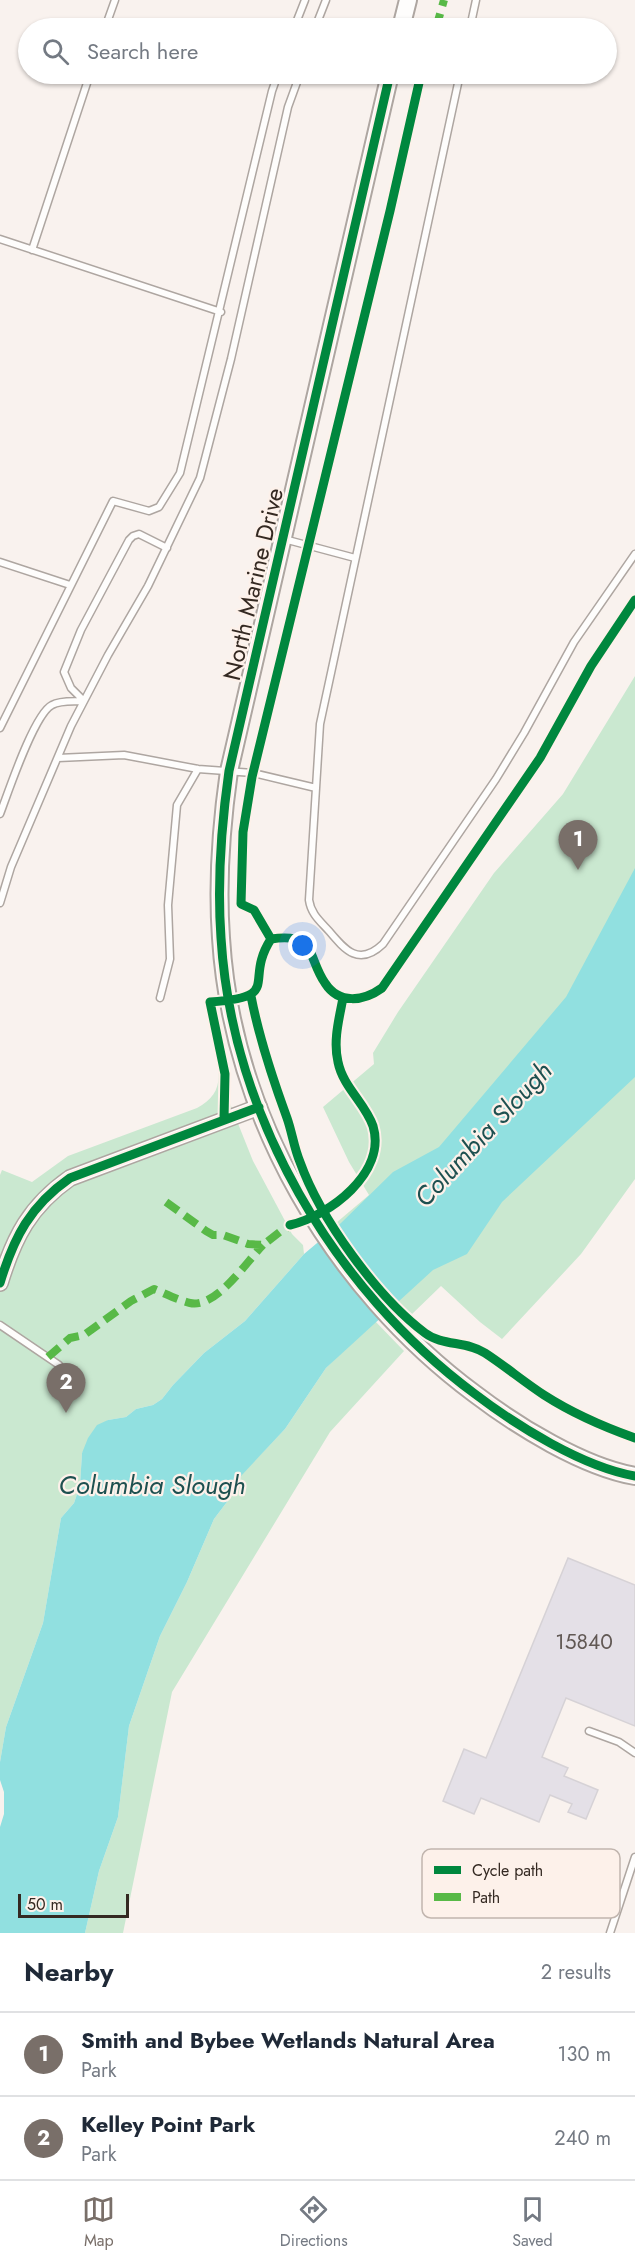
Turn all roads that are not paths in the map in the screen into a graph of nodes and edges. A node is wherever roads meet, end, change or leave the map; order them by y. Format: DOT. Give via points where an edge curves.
graph roads {
  1 [pos="115,0"];
  2 [pos="305,0"];
  3 [pos="326,0"];
  4 [pos="408,0"];
  5 [pos="476,0"];
  6 [pos="109,18"];
  7 [pos="298,18"];
  8 [pos="319,18"];
  9 [pos="404,18"];
  10 [pos="472,18"];
  11 [pos="87,84"];
  12 [pos="274,84"];
  13 [pos="296,84"];
  14 [pos="388,84"];
  15 [pos="458,84"];
  16 [pos="0,239"];
  17 [pos="32,250"];
  18 [pos="221,312"];
  19 [pos="284,539"];
  20 [pos="167,548"];
  21 [pos="635,554"];
  22 [pos="355,558"];
  23 [pos="0,562"];
  24 [pos="70,585"];
  25 [pos="84,701"];
  26 [pos="0,728"];
  27 [pos="58,758"];
  28 [pos="198,769"];
  29 [pos="230,771"];
  30 [pos="316,788"];
  31 [pos="0,814"];
  32 [pos="0,903"];
  33 [pos="160,998"];
  34 [pos="259,1107"];
  35 [pos="0,1283"];
  36 [pos="0,1325"];
  37 [pos="59,1365"];
  38 [pos="627,1475"];
  39 [pos="635,1486"];
  40 [pos="589,1731"];
  41 [pos="635,1753"];
  42 [pos="635,1857"];
  43 [pos="620,1903"];
  44 [pos="615,1918"];
  45 [pos="610,1933"];
  1 -- 6 [label="lane"];
  2 -- 7 [label="lane"];
  3 -- 8 [label="lane"];
  4 -- 9 [label="main road"];
  5 -- 10 [label="lane"];
  11 -- 17 [label="lane"];
  12 -- 18 [label="lane"];
  13 -- 20 [label="lane" via="208,452 192,498"];
  14 -- 19 [label="main road, North Marine Drive"];
  15 -- 22 [label="lane"];
  16 -- 17 [label="lane"];
  17 -- 18 [label="lane"];
  18 -- 24 [label="lane" via="180,473 159,507 149,512 113,501"];
  19 -- 22 [label="lane"];
  19 -- 29 [label="main road, North Marine Drive"];
  20 -- 25 [label="lane"];
  20 -- 25 [label="lane" via="139,534 129,540 81,630 64,672 71,688"];
  21 -- 30 [label="lane" via="574,642 493,783 382,944 368,954 347,951 311,910"];
  22 -- 30 [label="lane" via="320,724"];
  23 -- 24 [label="lane"];
  24 -- 26 [label="lane"];
  25 -- 27 [label="lane"];
  25 -- 31 [label="lane" via="58,703 47,709 30,739"];
  27 -- 28 [label="lane" via="124,755"];
  27 -- 32 [label="lane" via="11,867"];
  28 -- 29 [label="lane"];
  28 -- 33 [label="lane" via="177,805 168,905 170,959"];
  29 -- 30 [label="lane" via="253,772"];
  29 -- 34 [label="main road, North Marine Drive" via="220,852 221,940 229,1001"];
  34 -- 35 [label="street" via="70,1178 30,1215 10,1251"];
  34 -- 38 [label="main road, North Marine Drive" via="297,1191 337,1255 408,1338 461,1384 515,1421 567,1450"];
  36 -- 37 [label="lane"];
  38 -- 39 [label="main road, North Marine Drive"];
  40 -- 41 [label="lane" via="619,1742"];
  42 -- 43 [label="lane"];
  44 -- 45 [label="lane"];
}
